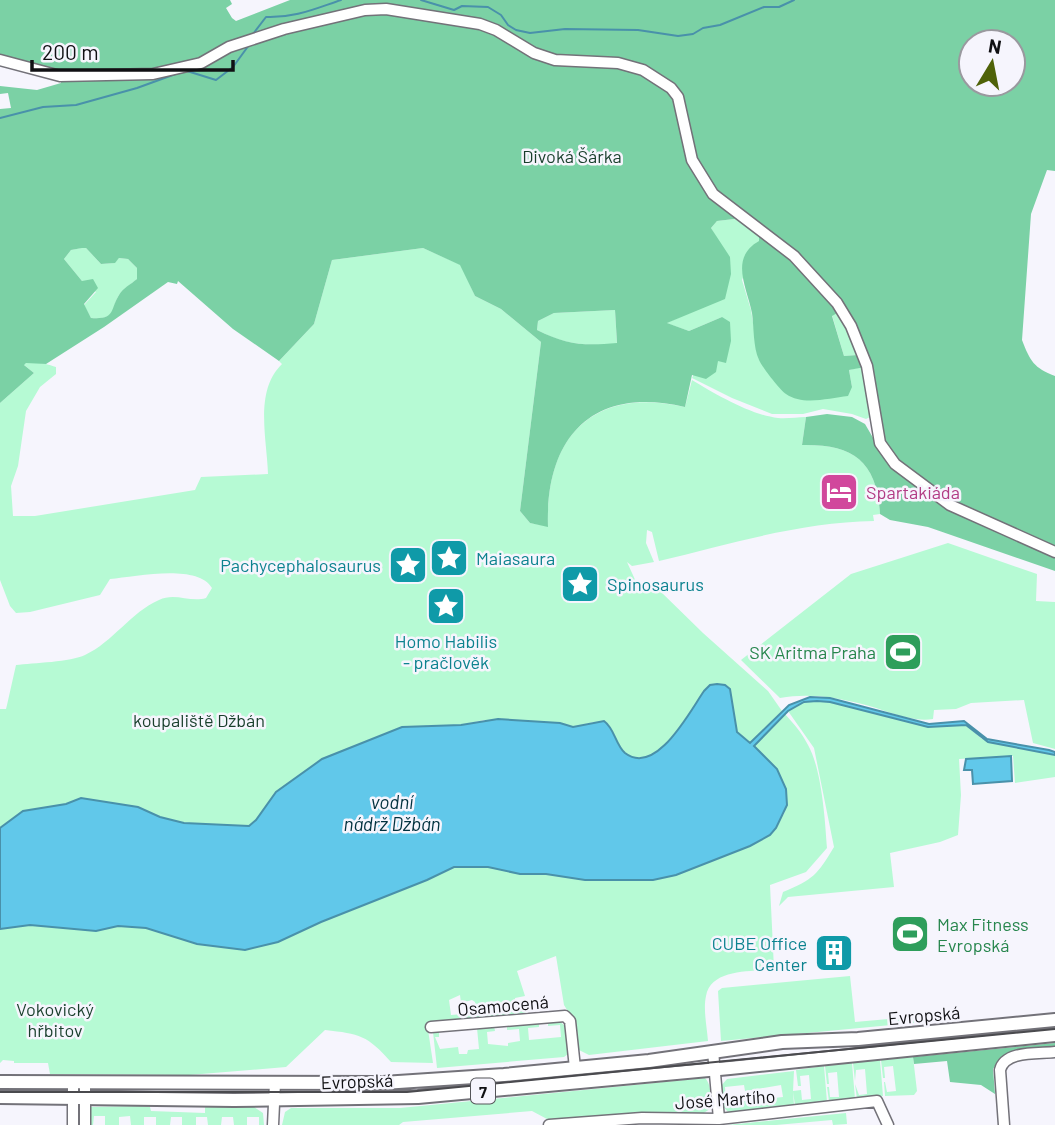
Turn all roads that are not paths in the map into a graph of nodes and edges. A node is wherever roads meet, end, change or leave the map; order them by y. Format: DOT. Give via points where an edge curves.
graph roads {
  1 [pos="0,60"];
  2 [pos="1055,552"];
  3 [pos="1055,1020"];
  4 [pos="431,1027"];
  5 [pos="1055,1035"];
  6 [pos="713,1051"];
  7 [pos="1055,1052"];
  8 [pos="575,1068"];
  9 [pos="714,1070"];
  10 [pos="0,1082"];
  11 [pos="79,1083"];
  12 [pos="275,1083"];
  13 [pos="0,1097"];
  14 [pos="79,1098"];
  15 [pos="274,1100"];
  16 [pos="719,1119"];
  17 [pos="73,1125"];
  18 [pos="85,1125"];
  19 [pos="273,1125"];
  20 [pos="549,1125"];
  21 [pos="888,1125"];
  22 [pos="1004,1125"];
  1 -- 2 [label="street" via="60,76 153,74 201,63 284,29 386,9 480,24 555,60 618,63 643,70 678,97 692,160 713,194 794,256 837,303 867,366 880,443 895,464 950,505"];
  3 -- 6 [label="main road, Evropská / 7"];
  4 -- 8 [label="street, Osamocená" via="565,1016 570,1021"];
  5 -- 9 [label="main road, Evropská / 7"];
  6 -- 8 [label="main road, Evropská / 7"];
  6 -- 9 [label="street"];
  7 -- 22 [label="street" via="1016,1056 1002,1063"];
  8 -- 12 [label="main road, Evropská / 7" via="435,1081"];
  9 -- 15 [label="main road, Evropská / 7" via="432,1096"];
  9 -- 16 [label="street"];
  10 -- 11 [label="main road, Evropská / 7"];
  11 -- 12 [label="main road, Evropská / 7"];
  11 -- 14 [label="street"];
  12 -- 15 [label="street"];
  13 -- 14 [label="main road, Evropská / 7"];
  14 -- 15 [label="main road, Evropská / 7"];
  14 -- 17 [label="street"];
  14 -- 18 [label="street"];
  15 -- 19 [label="street"];
  16 -- 20 [label="street, José Martího" via="642,1118"];
  16 -- 21 [label="street, José Martího" via="877,1101"];
}
